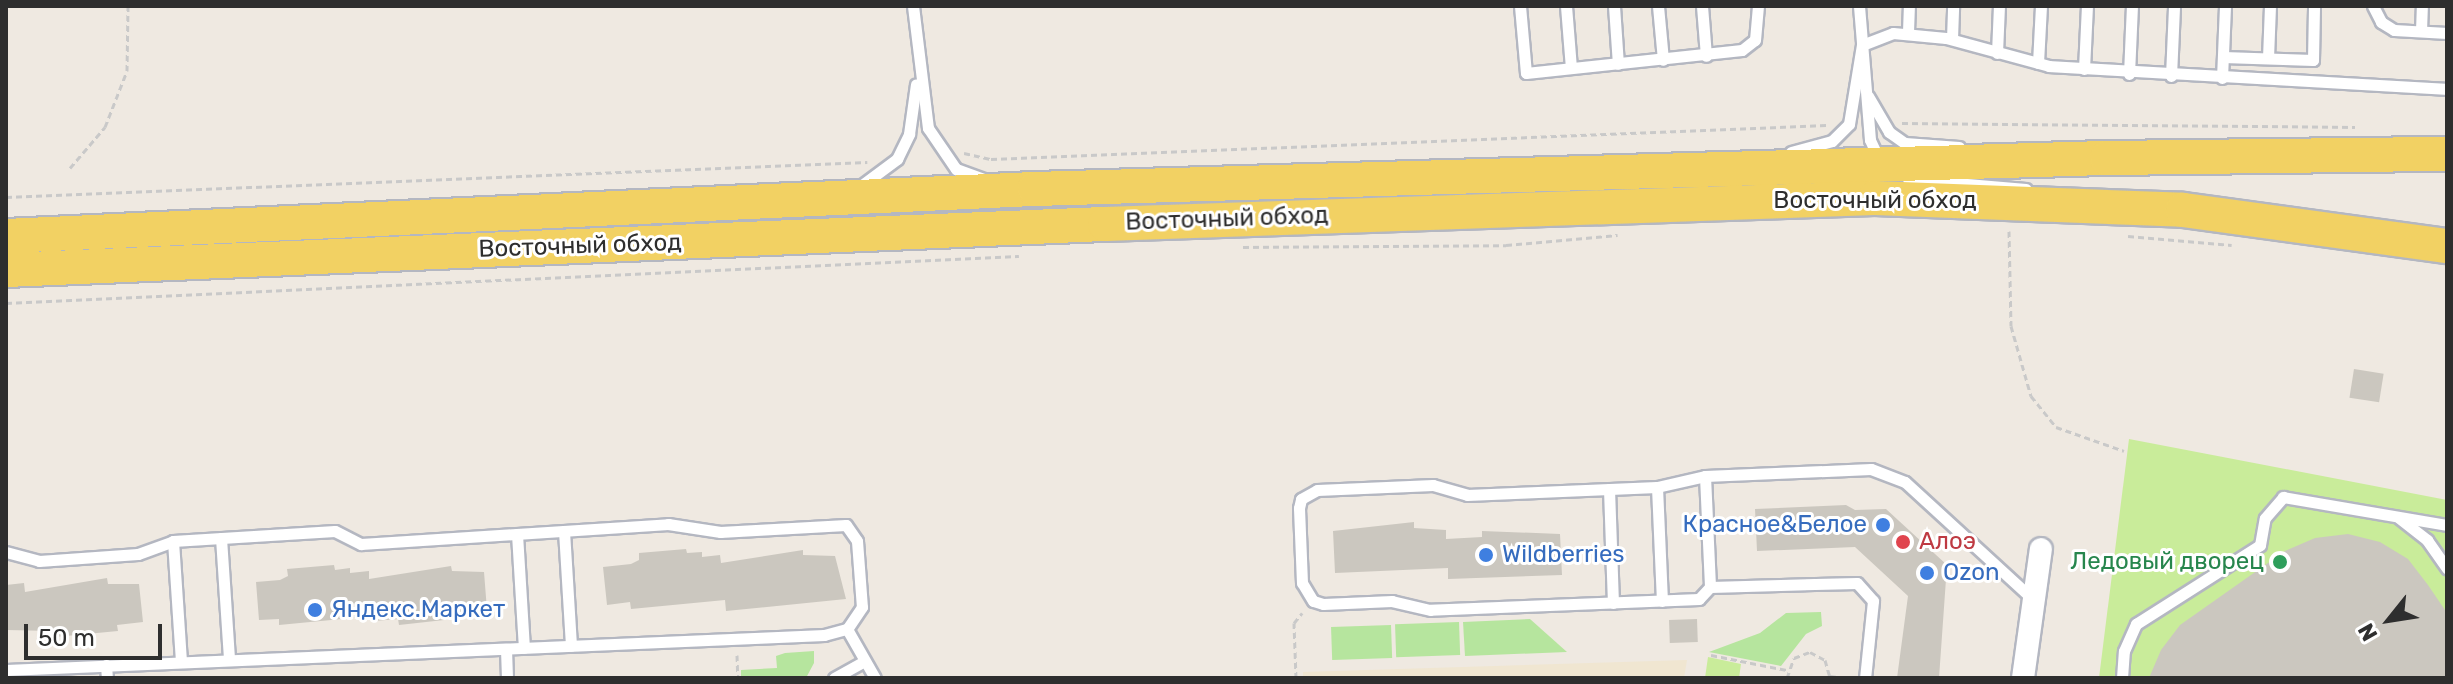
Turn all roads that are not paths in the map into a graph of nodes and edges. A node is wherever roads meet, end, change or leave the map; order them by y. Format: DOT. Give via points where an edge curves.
graph roads {
  1 [pos="913,6"];
  2 [pos="1520,6"];
  3 [pos="1566,6"];
  4 [pos="1614,6"];
  5 [pos="1658,6"];
  6 [pos="1702,6"];
  7 [pos="1758,6"];
  8 [pos="1859,6"];
  9 [pos="1909,6"];
  10 [pos="1953,6"];
  11 [pos="1999,6"];
  12 [pos="2041,6"];
  13 [pos="2087,6"];
  14 [pos="2132,6"];
  15 [pos="2174,6"];
  16 [pos="2225,6"];
  17 [pos="2270,6"];
  18 [pos="2314,6"];
  19 [pos="2373,6"];
  20 [pos="2422,6"];
  21 [pos="2421,31"];
  22 [pos="1908,32"];
  23 [pos="2447,33"];
  24 [pos="1952,39"];
  25 [pos="1862,45"];
  26 [pos="1997,53"];
  27 [pos="1706,56"];
  28 [pos="2223,57"];
  29 [pos="2268,58"];
  30 [pos="1663,60"];
  31 [pos="2038,63"];
  32 [pos="1618,64"];
  33 [pos="1571,68"];
  34 [pos="2084,69"];
  35 [pos="2129,74"];
  36 [pos="917,75"];
  37 [pos="2171,76"];
  38 [pos="2222,78"];
  39 [pos="2447,89"];
  40 [pos="1866,93"];
  41 [pos="2447,154"];
  42 [pos="2107,158"];
  43 [pos="1861,163"];
  44 [pos="1662,169"];
  45 [pos="1035,189"];
  46 [pos="1616,193"];
  47 [pos="811,203"];
  48 [pos="2073,205"];
  49 [pos="1544,208"];
  50 [pos="6,236"];
  51 [pos="2447,246"];
  52 [pos="6,270"];
  53 [pos="1705,476"];
  54 [pos="1657,487"];
  55 [pos="1609,489"];
  56 [pos="2397,517"];
  57 [pos="2447,525"];
  58 [pos="564,531"];
  59 [pos="517,534"];
  60 [pos="221,538"];
  61 [pos="173,541"];
  62 [pos="2041,549"];
  63 [pos="6,552"];
  64 [pos="2447,569"];
  65 [pos="1710,587"];
  66 [pos="2034,600"];
  67 [pos="1662,601"];
  68 [pos="1613,603"];
  69 [pos="847,629"];
  70 [pos="571,646"];
  71 [pos="524,648"];
  72 [pos="506,649"];
  73 [pos="229,660"];
  74 [pos="865,661"];
  75 [pos="181,662"];
  76 [pos="6,670"];
  77 [pos="107,672"];
  78 [pos="507,678"];
  79 [pos="834,678"];
  80 [pos="875,678"];
  81 [pos="1865,678"];
  82 [pos="2023,678"];
  83 [pos="2122,678"];
  1 -- 36 [label="lane"];
  2 -- 33 [label="lane" via="1526,73"];
  3 -- 33 [label="lane"];
  4 -- 32 [label="lane"];
  5 -- 30 [label="lane"];
  6 -- 27 [label="lane"];
  7 -- 27 [label="lane" via="1755,40 1742,50"];
  8 -- 25 [label="lane"];
  9 -- 22 [label="lane"];
  10 -- 24 [label="lane"];
  11 -- 26 [label="lane"];
  12 -- 31 [label="lane"];
  13 -- 34 [label="lane"];
  14 -- 35 [label="lane"];
  15 -- 37 [label="lane"];
  16 -- 28 [label="lane"];
  17 -- 29 [label="lane"];
  18 -- 29 [label="lane" via="2313,60"];
  19 -- 21 [label="lane" via="2381,22 2394,30"];
  20 -- 21 [label="lane"];
  21 -- 23 [label="lane"];
  22 -- 24 [label="lane"];
  22 -- 25 [label="lane"];
  24 -- 26 [label="lane"];
  25 -- 40 [label="lane"];
  25 -- 44 [label="lane" via="1849,124 1832,141 1797,152"];
  26 -- 31 [label="lane"];
  27 -- 30 [label="lane"];
  28 -- 29 [label="lane"];
  28 -- 38 [label="lane"];
  30 -- 32 [label="lane"];
  31 -- 34 [label="lane"];
  32 -- 33 [label="lane"];
  34 -- 35 [label="lane"];
  35 -- 37 [label="lane"];
  36 -- 45 [label="lane" via="928,128 956,169"];
  36 -- 47 [label="lane" via="909,134 897,159 852,190"];
  37 -- 38 [label="lane"];
  38 -- 39 [label="lane"];
  40 -- 42 [label="lane" via="1889,132 1905,143"];
  40 -- 43 [label="lane"];
  41 -- 42 [label="main road, Восточный обход"];
  42 -- 43 [label="main road, Восточный обход"];
  43 -- 44 [label="main road, Восточный обход"];
  43 -- 48 [label="lane" via="1902,178 2019,187"];
  44 -- 45 [label="main road, Восточный обход"];
  45 -- 47 [label="main road, Восточный обход"];
  46 -- 49 [label="lane"];
  47 -- 50 [label="main road, Восточный обход"];
  48 -- 49 [label="main road, Восточный обход" via="1875,198"];
  48 -- 51 [label="main road, Восточный обход" via="2183,210"];
  49 -- 52 [label="main road, Восточный обход"];
  53 -- 54 [label="lane"];
  53 -- 65 [label="lane"];
  53 -- 66 [label="lane" via="1884,470 1905,482"];
  54 -- 55 [label="lane"];
  54 -- 67 [label="lane"];
  55 -- 68 [label="lane"];
  55 -- 68 [label="lane" via="1467,495 1433,485 1308,492 1299,508 1302,583 1313,601 1392,601 1430,610"];
  56 -- 57 [label="lane"];
  56 -- 64 [label="lane" via="2427,540"];
  56 -- 83 [label="lane" via="2283,497 2265,518 2260,545 2136,624 2124,651"];
  58 -- 59 [label="lane"];
  58 -- 69 [label="lane" via="668,524 720,532 846,525 857,541 862,607"];
  58 -- 70 [label="lane"];
  59 -- 60 [label="lane" via="361,544 335,531"];
  59 -- 71 [label="lane"];
  60 -- 61 [label="lane"];
  60 -- 73 [label="lane"];
  61 -- 63 [label="lane" via="138,554 53,560"];
  61 -- 75 [label="lane"];
  62 -- 66 [label="street"];
  65 -- 67 [label="lane" via="1699,599"];
  65 -- 81 [label="lane" via="1857,583 1873,601"];
  66 -- 82 [label="street"];
  67 -- 68 [label="lane"];
  69 -- 70 [label="lane" via="824,635"];
  69 -- 74 [label="lane"];
  70 -- 71 [label="lane"];
  71 -- 72 [label="lane"];
  72 -- 73 [label="lane"];
  72 -- 78 [label="lane"];
  73 -- 75 [label="lane"];
  74 -- 79 [label="lane"];
  74 -- 80 [label="lane"];
  75 -- 77 [label="lane"];
  76 -- 77 [label="lane"];
}
